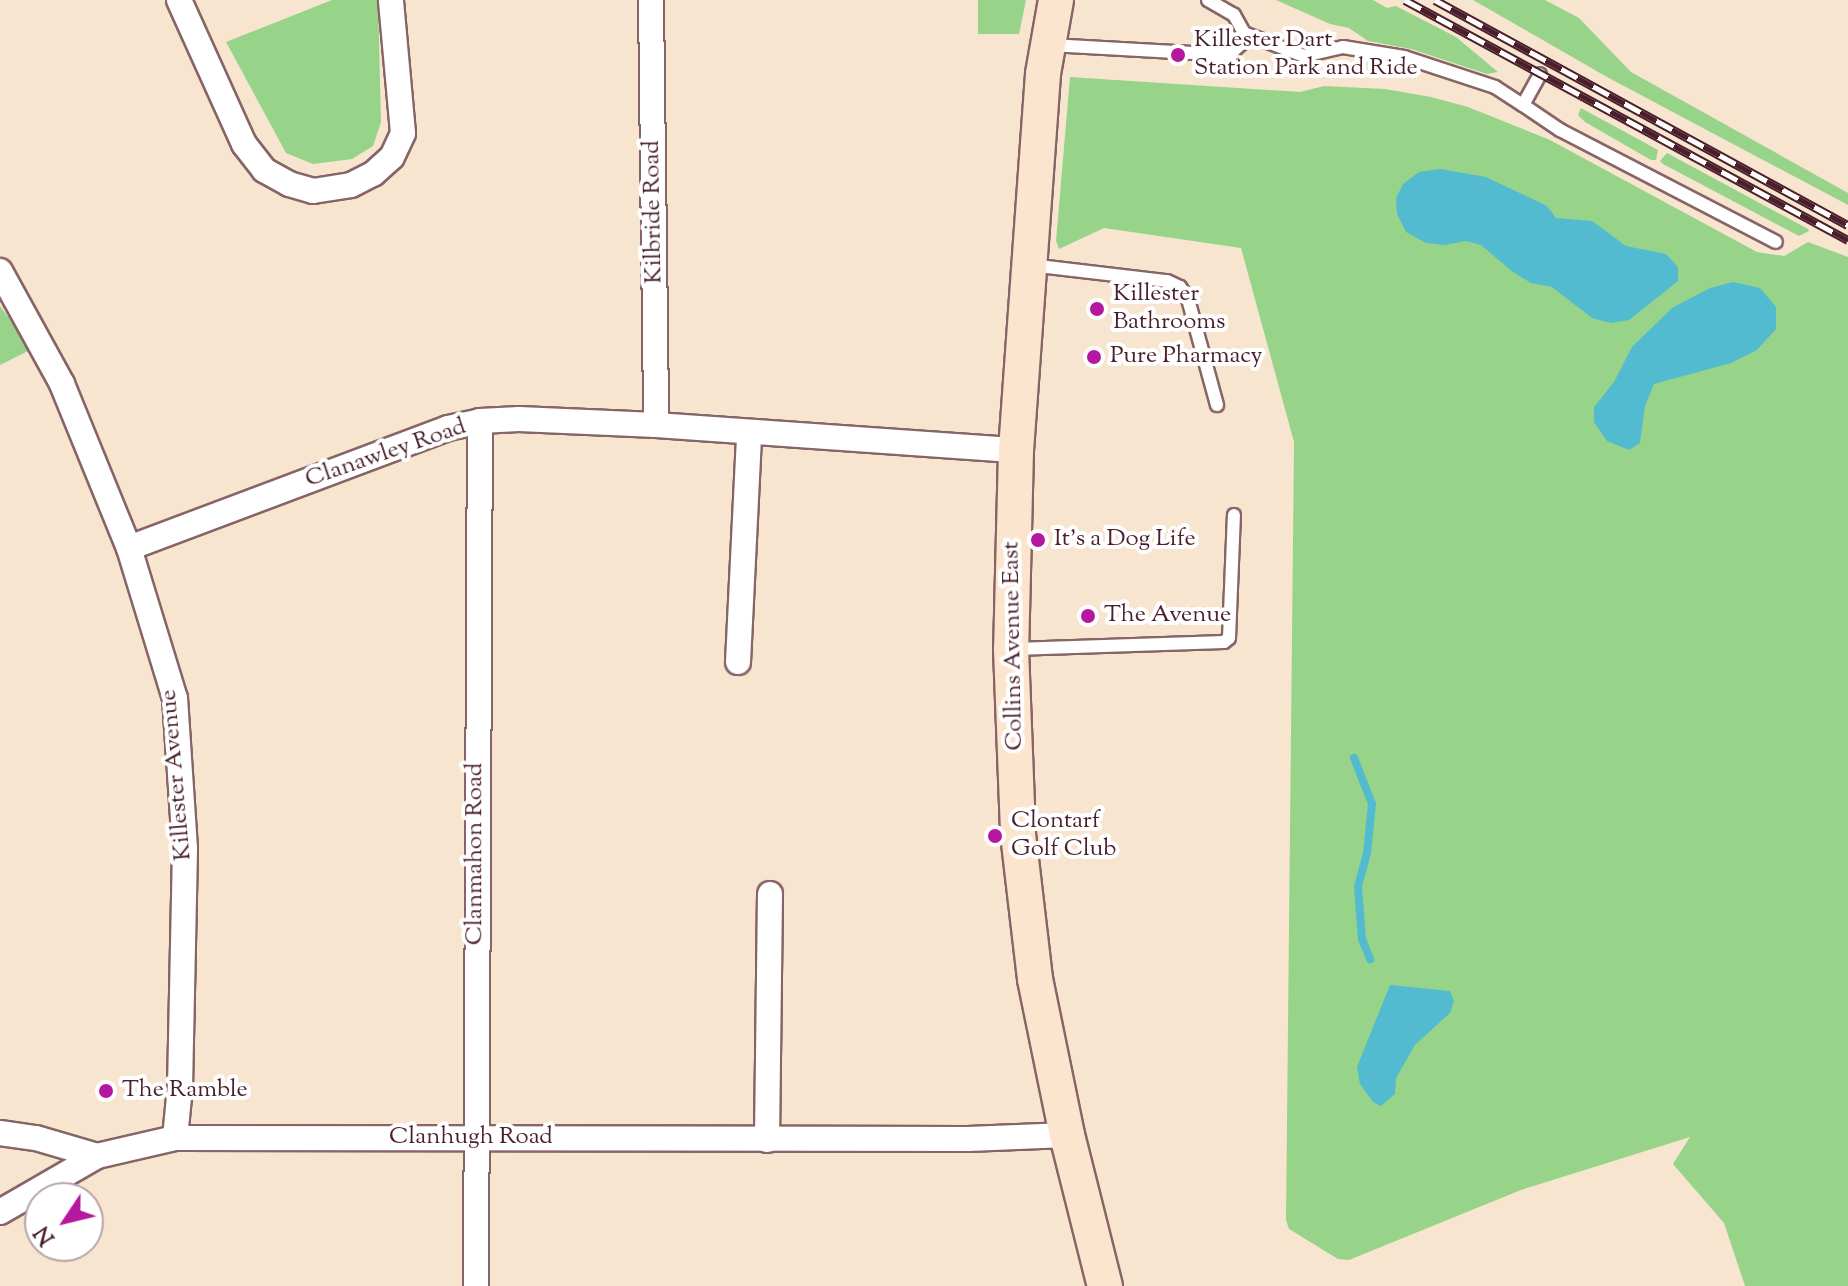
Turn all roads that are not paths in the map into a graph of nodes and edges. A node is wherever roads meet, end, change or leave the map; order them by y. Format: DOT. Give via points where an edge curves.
graph roads {
  1 [pos="179,0"];
  2 [pos="391,0"];
  3 [pos="651,0"];
  4 [pos="1056,0"];
  5 [pos="1208,0"];
  6 [pos="1244,33"];
  7 [pos="1046,45"];
  8 [pos="1540,74"];
  9 [pos="1523,105"];
  10 [pos="1776,242"];
  11 [pos="1027,265"];
  12 [pos="0,271"];
  13 [pos="1217,405"];
  14 [pos="480,421"];
  15 [pos="656,425"];
  16 [pos="749,433"];
  17 [pos="1016,450"];
  18 [pos="1234,515"];
  19 [pos="129,548"];
  20 [pos="1011,649"];
  21 [pos="738,662"];
  22 [pos="770,894"];
  23 [pos="0,1133"];
  24 [pos="1067,1135"];
  25 [pos="175,1138"];
  26 [pos="474,1138"];
  27 [pos="767,1140"];
  28 [pos="97,1156"];
  29 [pos="0,1212"];
  30 [pos="476,1286"];
  31 [pos="1105,1286"];
  1 -- 2 [label="street" via="244,144 264,170 313,191 351,185 373,174 392,157 403,133"];
  3 -- 15 [label="street, Kilbride Road"];
  4 -- 7 [label="main road, Collins Avenue East"];
  5 -- 6 [label="lane" via="1234,15"];
  6 -- 7 [label="lane" via="1229,55"];
  6 -- 9 [label="lane" via="1304,56 1343,47 1404,57 1495,87"];
  7 -- 11 [label="main road, Collins Avenue East"];
  8 -- 9 [label="lane"];
  9 -- 10 [label="lane" via="1560,130"];
  11 -- 13 [label="lane" via="1167,281 1180,287 1188,299"];
  11 -- 17 [label="main road, Collins Avenue East"];
  12 -- 19 [label="street, Killester Avenue" via="62,384"];
  14 -- 15 [label="street, Clanawley Road"];
  14 -- 19 [label="street, Clanawley Road" via="448,428"];
  14 -- 26 [label="street, Clanmahon Road"];
  15 -- 16 [label="street, Clanawley Road"];
  16 -- 17 [label="street, Clanawley Road"];
  16 -- 21 [label="street"];
  17 -- 20 [label="main road, Collins Avenue East"];
  18 -- 20 [label="lane" via="1229,638 1224,642"];
  19 -- 25 [label="street, Killester Avenue" via="175,698 185,849"];
  20 -- 24 [label="main road, Collins Avenue East" via="1018,834 1035,979"];
  22 -- 27 [label="street"];
  23 -- 28 [label="street"];
  24 -- 27 [label="street, Clanhugh Road"];
  24 -- 31 [label="main road, Collins Avenue East"];
  25 -- 26 [label="street, Clanhugh Road"];
  25 -- 28 [label="street"];
  26 -- 27 [label="street, Clanhugh Road"];
  26 -- 30 [label="street, Clanmahon Road"];
  28 -- 29 [label="street"];
}
